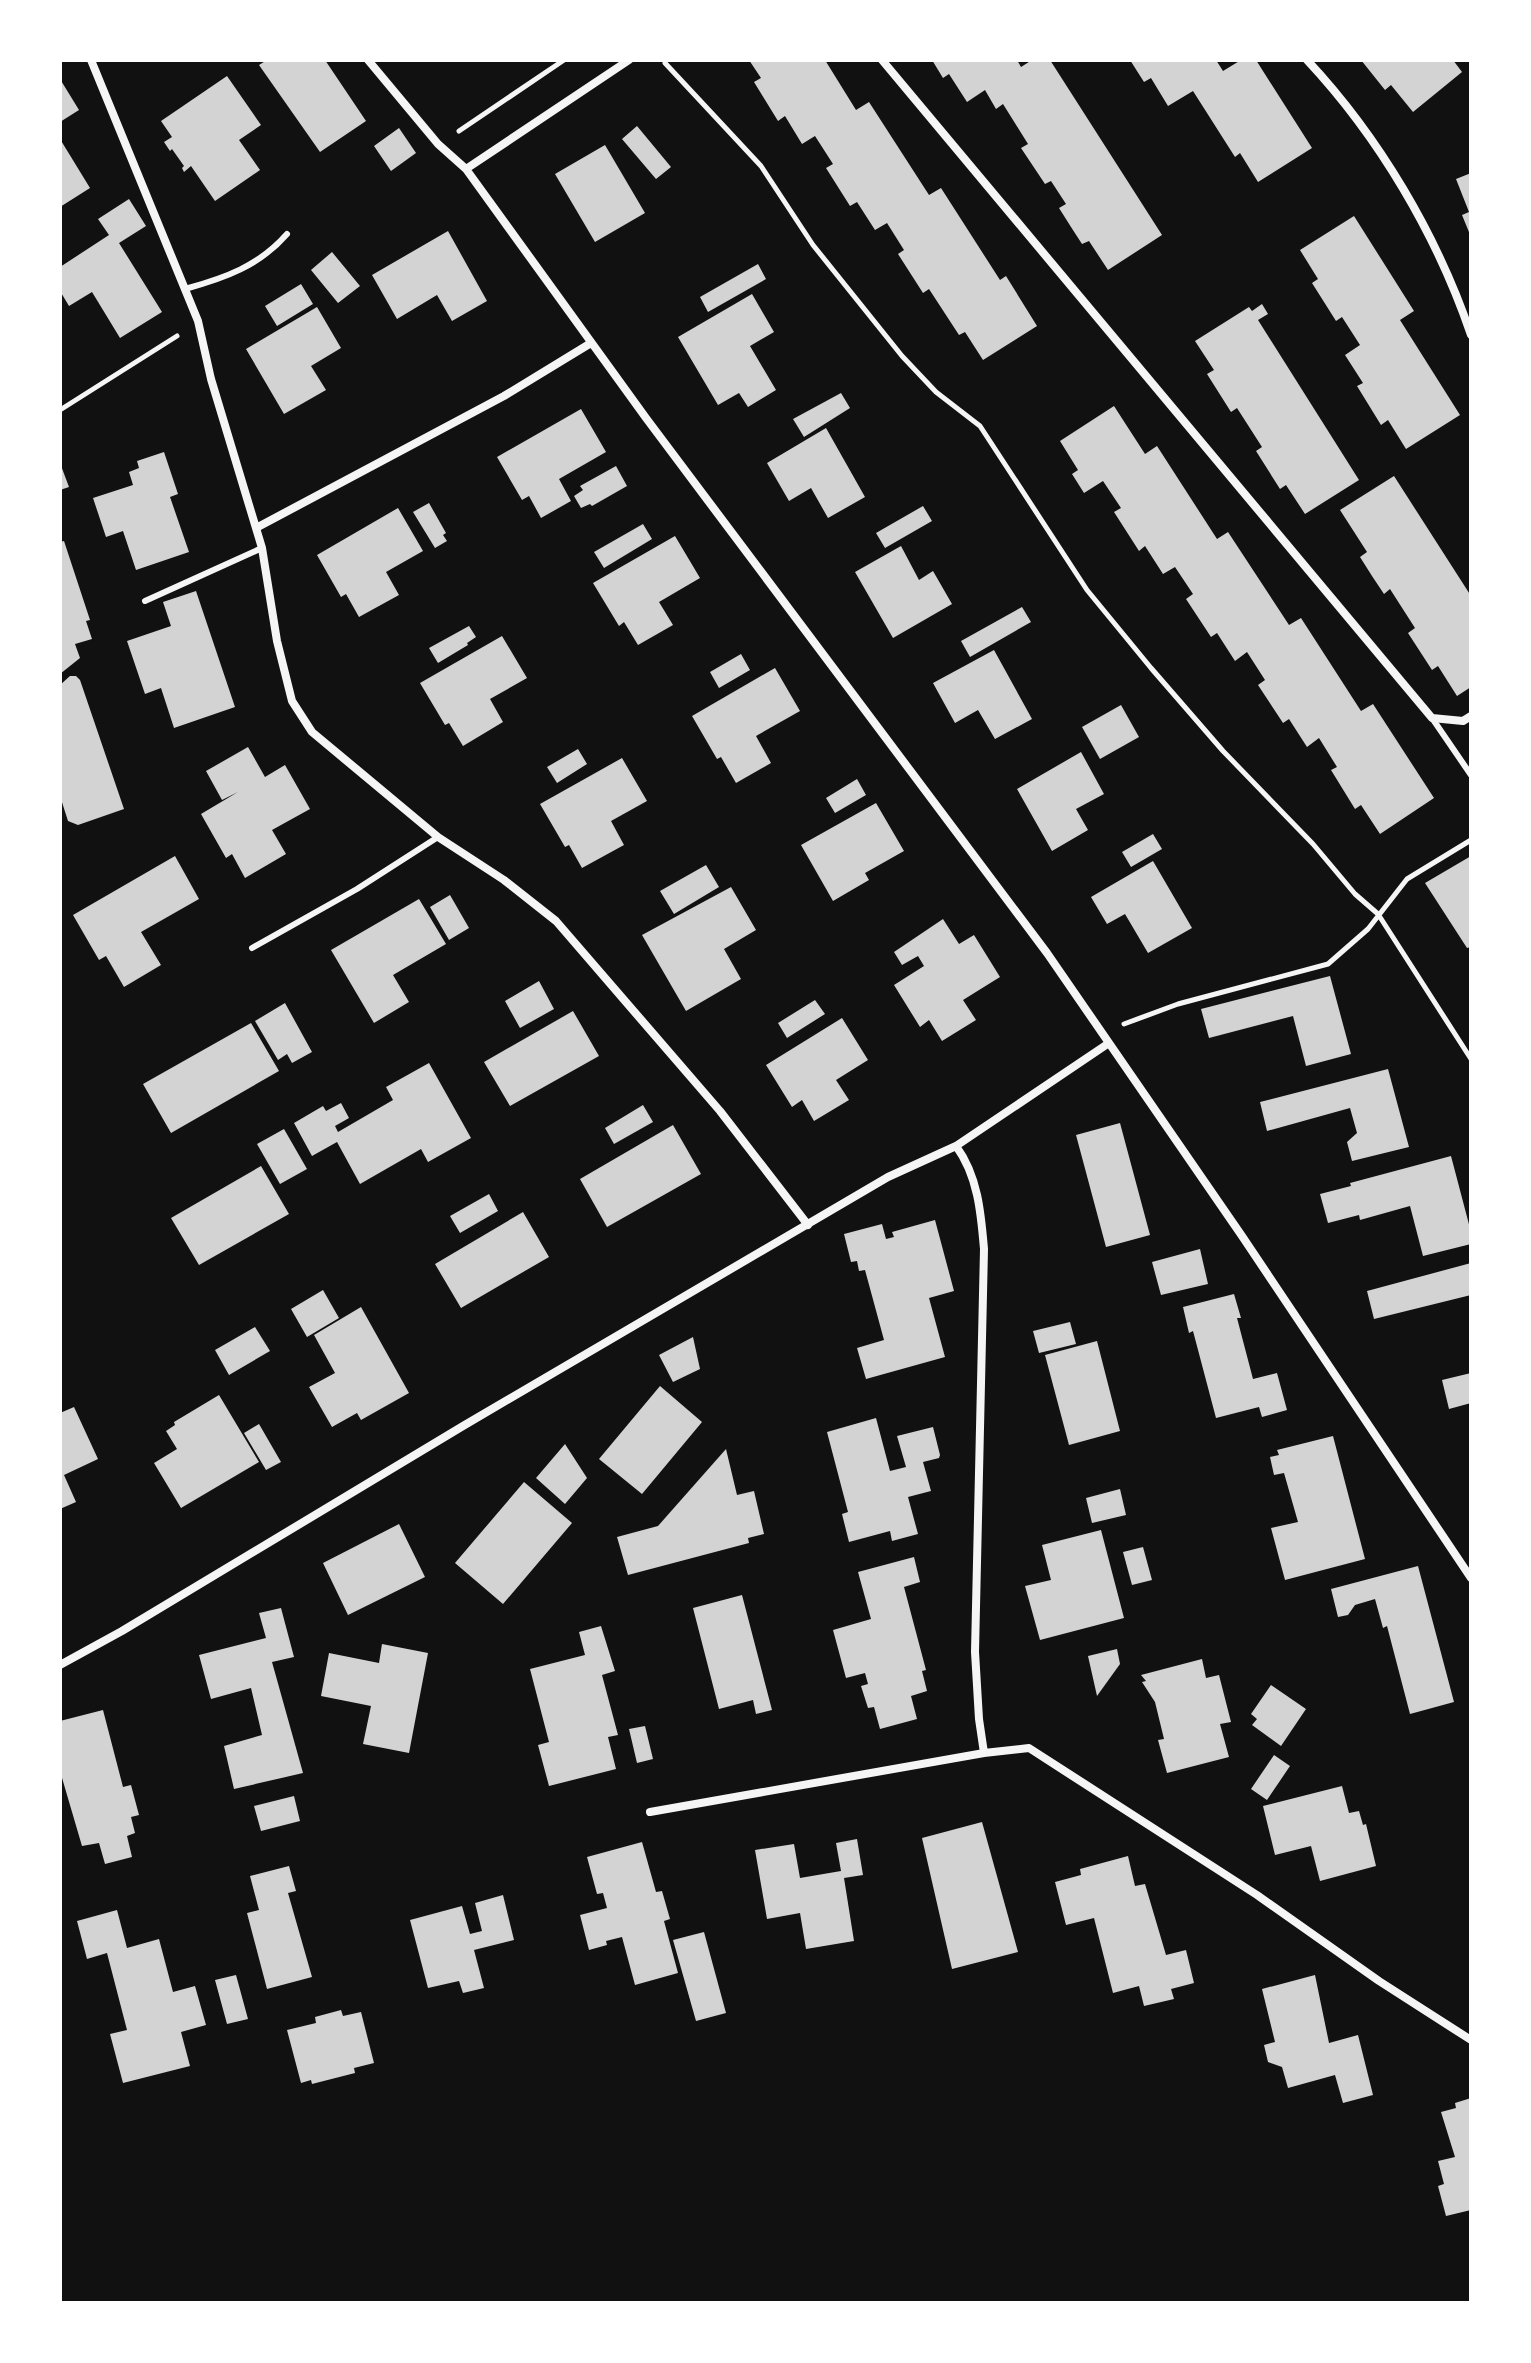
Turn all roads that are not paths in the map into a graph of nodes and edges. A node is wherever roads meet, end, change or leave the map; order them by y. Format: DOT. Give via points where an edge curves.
graph roads {
  1 [pos="91,60"];
  2 [pos="368,60"];
  3 [pos="629,60"];
  4 [pos="882,60"];
  5 [pos="1307,60"];
  6 [pos="466,169"];
  7 [pos="287,234"];
  8 [pos="185,289"];
  9 [pos="1471,335"];
  10 [pos="591,343"];
  11 [pos="256,528"];
  12 [pos="262,548"];
  13 [pos="145,601"];
  14 [pos="1471,716"];
  15 [pos="1432,718"];
  16 [pos="1471,775"];
  17 [pos="438,837"];
  18 [pos="252,948"];
  19 [pos="1109,1043"];
  20 [pos="956,1146"];
  21 [pos="808,1225"];
  22 [pos="1471,1578"];
  23 [pos="60,1665"];
  24 [pos="984,1753"];
  25 [pos="650,1812"];
  26 [pos="1471,2040"];
  1 -- 8 [label="street"];
  2 -- 6 [label="street" via="438,144"];
  3 -- 6 [label="street"];
  4 -- 15 [label="street"];
  5 -- 9 [label="street" via="1396,175"];
  6 -- 10 [label="street"];
  7 -- 8 [label="lane" via="234,274"];
  8 -- 11 [label="street"];
  10 -- 11 [label="street" via="504,396"];
  10 -- 19 [label="street"];
  11 -- 12 [label="street"];
  12 -- 13 [label="lane"];
  12 -- 17 [label="street" via="292,701 312,732"];
  14 -- 15 [label="street" via="1463,721"];
  15 -- 16 [label="lane"];
  17 -- 18 [label="lane"];
  17 -- 21 [label="street" via="556,921 720,1111"];
  19 -- 20 [label="street"];
  19 -- 22 [label="street"];
  20 -- 21 [label="street" via="888,1177"];
  20 -- 24 [label="street" via="968,1163 981,1209 984,1249 975,1652"];
  21 -- 23 [label="street"];
  24 -- 25 [label="street"];
  24 -- 26 [label="street" via="1029,1748"];
}
